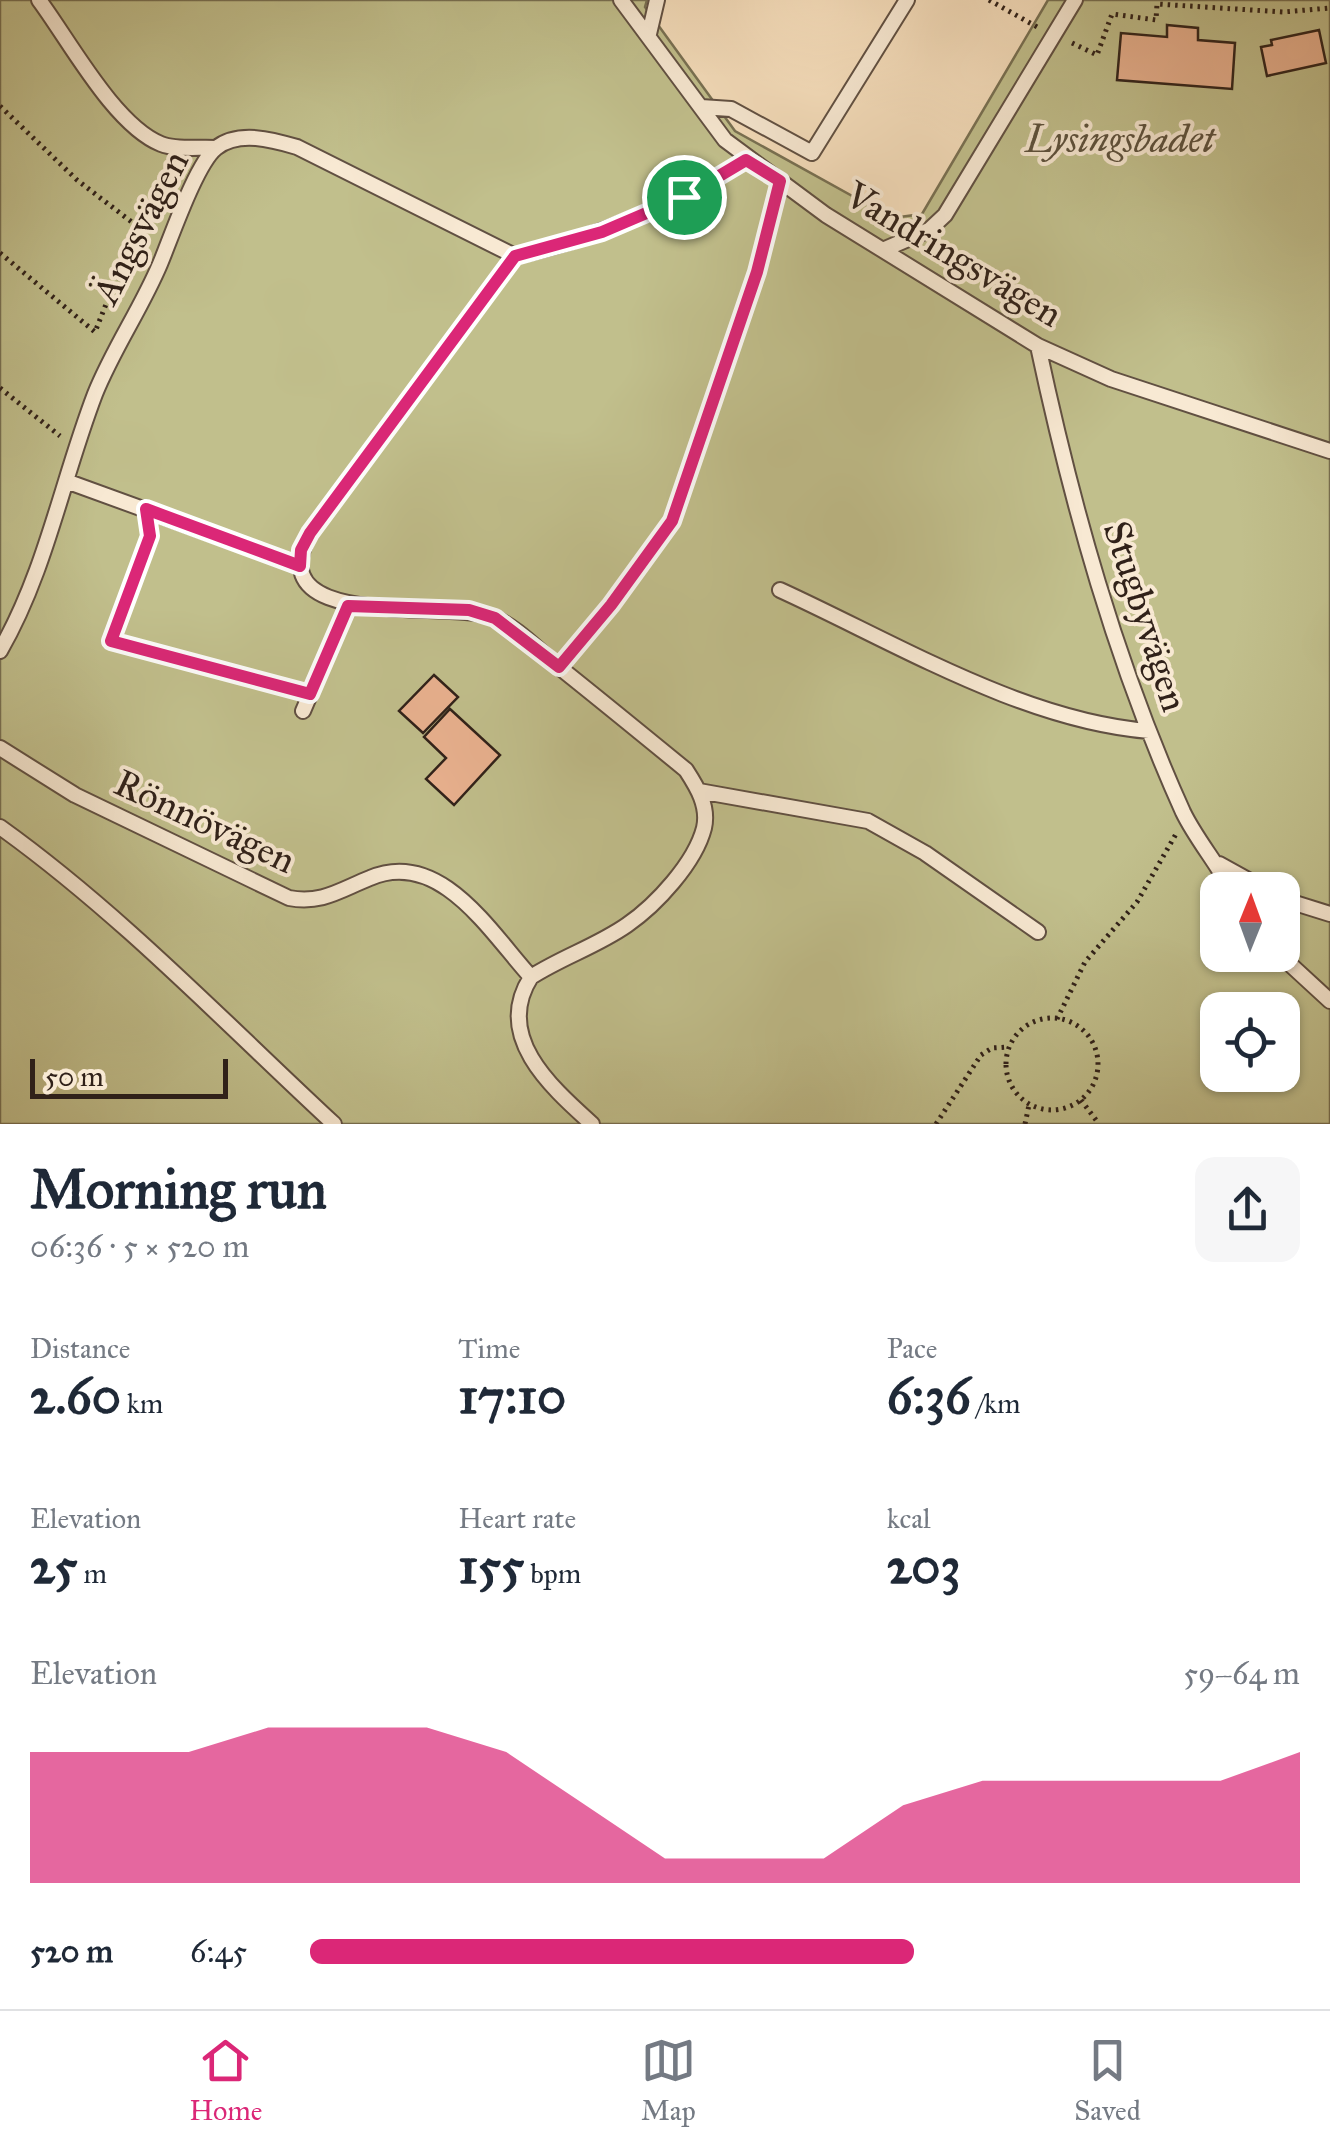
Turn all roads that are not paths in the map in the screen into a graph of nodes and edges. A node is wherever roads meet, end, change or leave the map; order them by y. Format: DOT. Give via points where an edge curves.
graph roads {
  1 [pos="39,0"];
  2 [pos="621,0"];
  3 [pos="657,0"];
  4 [pos="1075,0"];
  5 [pos="907,1"];
  6 [pos="649,34"];
  7 [pos="702,108"];
  8 [pos="216,148"];
  9 [pos="746,160"];
  10 [pos="885,249"];
  11 [pos="515,256"];
  12 [pos="1038,346"];
  13 [pos="1330,451"];
  14 [pos="66,480"];
  15 [pos="300,566"];
  16 [pos="780,590"];
  17 [pos="348,606"];
  18 [pos="0,651"];
  19 [pos="303,711"];
  20 [pos="1149,731"];
  21 [pos="0,748"];
  22 [pos="699,790"];
  23 [pos="0,828"];
  24 [pos="1217,863"];
  25 [pos="1222,872"];
  26 [pos="1233,872"];
  27 [pos="1300,905"];
  28 [pos="1330,914"];
  29 [pos="1038,932"];
  30 [pos="1298,972"];
  31 [pos="531,977"];
  32 [pos="1330,1001"];
  33 [pos="334,1124"];
  34 [pos="592,1124"];
  1 -- 8 [label="lane" via="137,128 162,144"];
  2 -- 6 [label="lane, Vandringsvägen"];
  3 -- 6 [label="lane"];
  4 -- 10 [label="lane" via="946,214 929,230"];
  5 -- 7 [label="lane" via="812,153 731,109"];
  6 -- 7 [label="lane, Vandringsvägen"];
  7 -- 9 [label="lane, Vandringsvägen"];
  8 -- 11 [label="lane, Ängsvägen" via="266,138 297,146"];
  8 -- 14 [label="lane, Ängsvägen" via="122,334"];
  9 -- 10 [label="lane, Vandringsvägen"];
  9 -- 11 [label="lane" via="619,225"];
  10 -- 12 [label="lane, Vandringsvägen"];
  11 -- 15 [label="lane" via="310,533"];
  12 -- 13 [label="lane, Vandringsvägen" via="1112,379"];
  12 -- 20 [label="lane, Stugbyvägen" via="1086,546"];
  14 -- 15 [label="lane"];
  14 -- 18 [label="lane, Ängsvägen" via="45,552"];
  15 -- 17 [label="lane" via="306,579"];
  16 -- 20 [label="lane" via="1076,721"];
  17 -- 19 [label="lane"];
  17 -- 22 [label="lane" via="469,610 495,618 686,770"];
  20 -- 24 [label="lane, Stugbyvägen" via="1185,817"];
  21 -- 31 [label="lane, Rönnövägen" via="74,795 289,898 327,898 386,872 425,874 455,894"];
  22 -- 29 [label="lane" via="868,821"];
  22 -- 31 [label="lane" via="704,829 670,884 614,933"];
  23 -- 33 [label="lane" via="112,920"];
  24 -- 25 [label="lane, Stugbyvägen"];
  24 -- 26 [label="lane"];
  27 -- 28 [label="lane"];
  30 -- 32 [label="lane"];
  31 -- 34 [label="lane" via="520,1002 522,1040 557,1092"];
}
